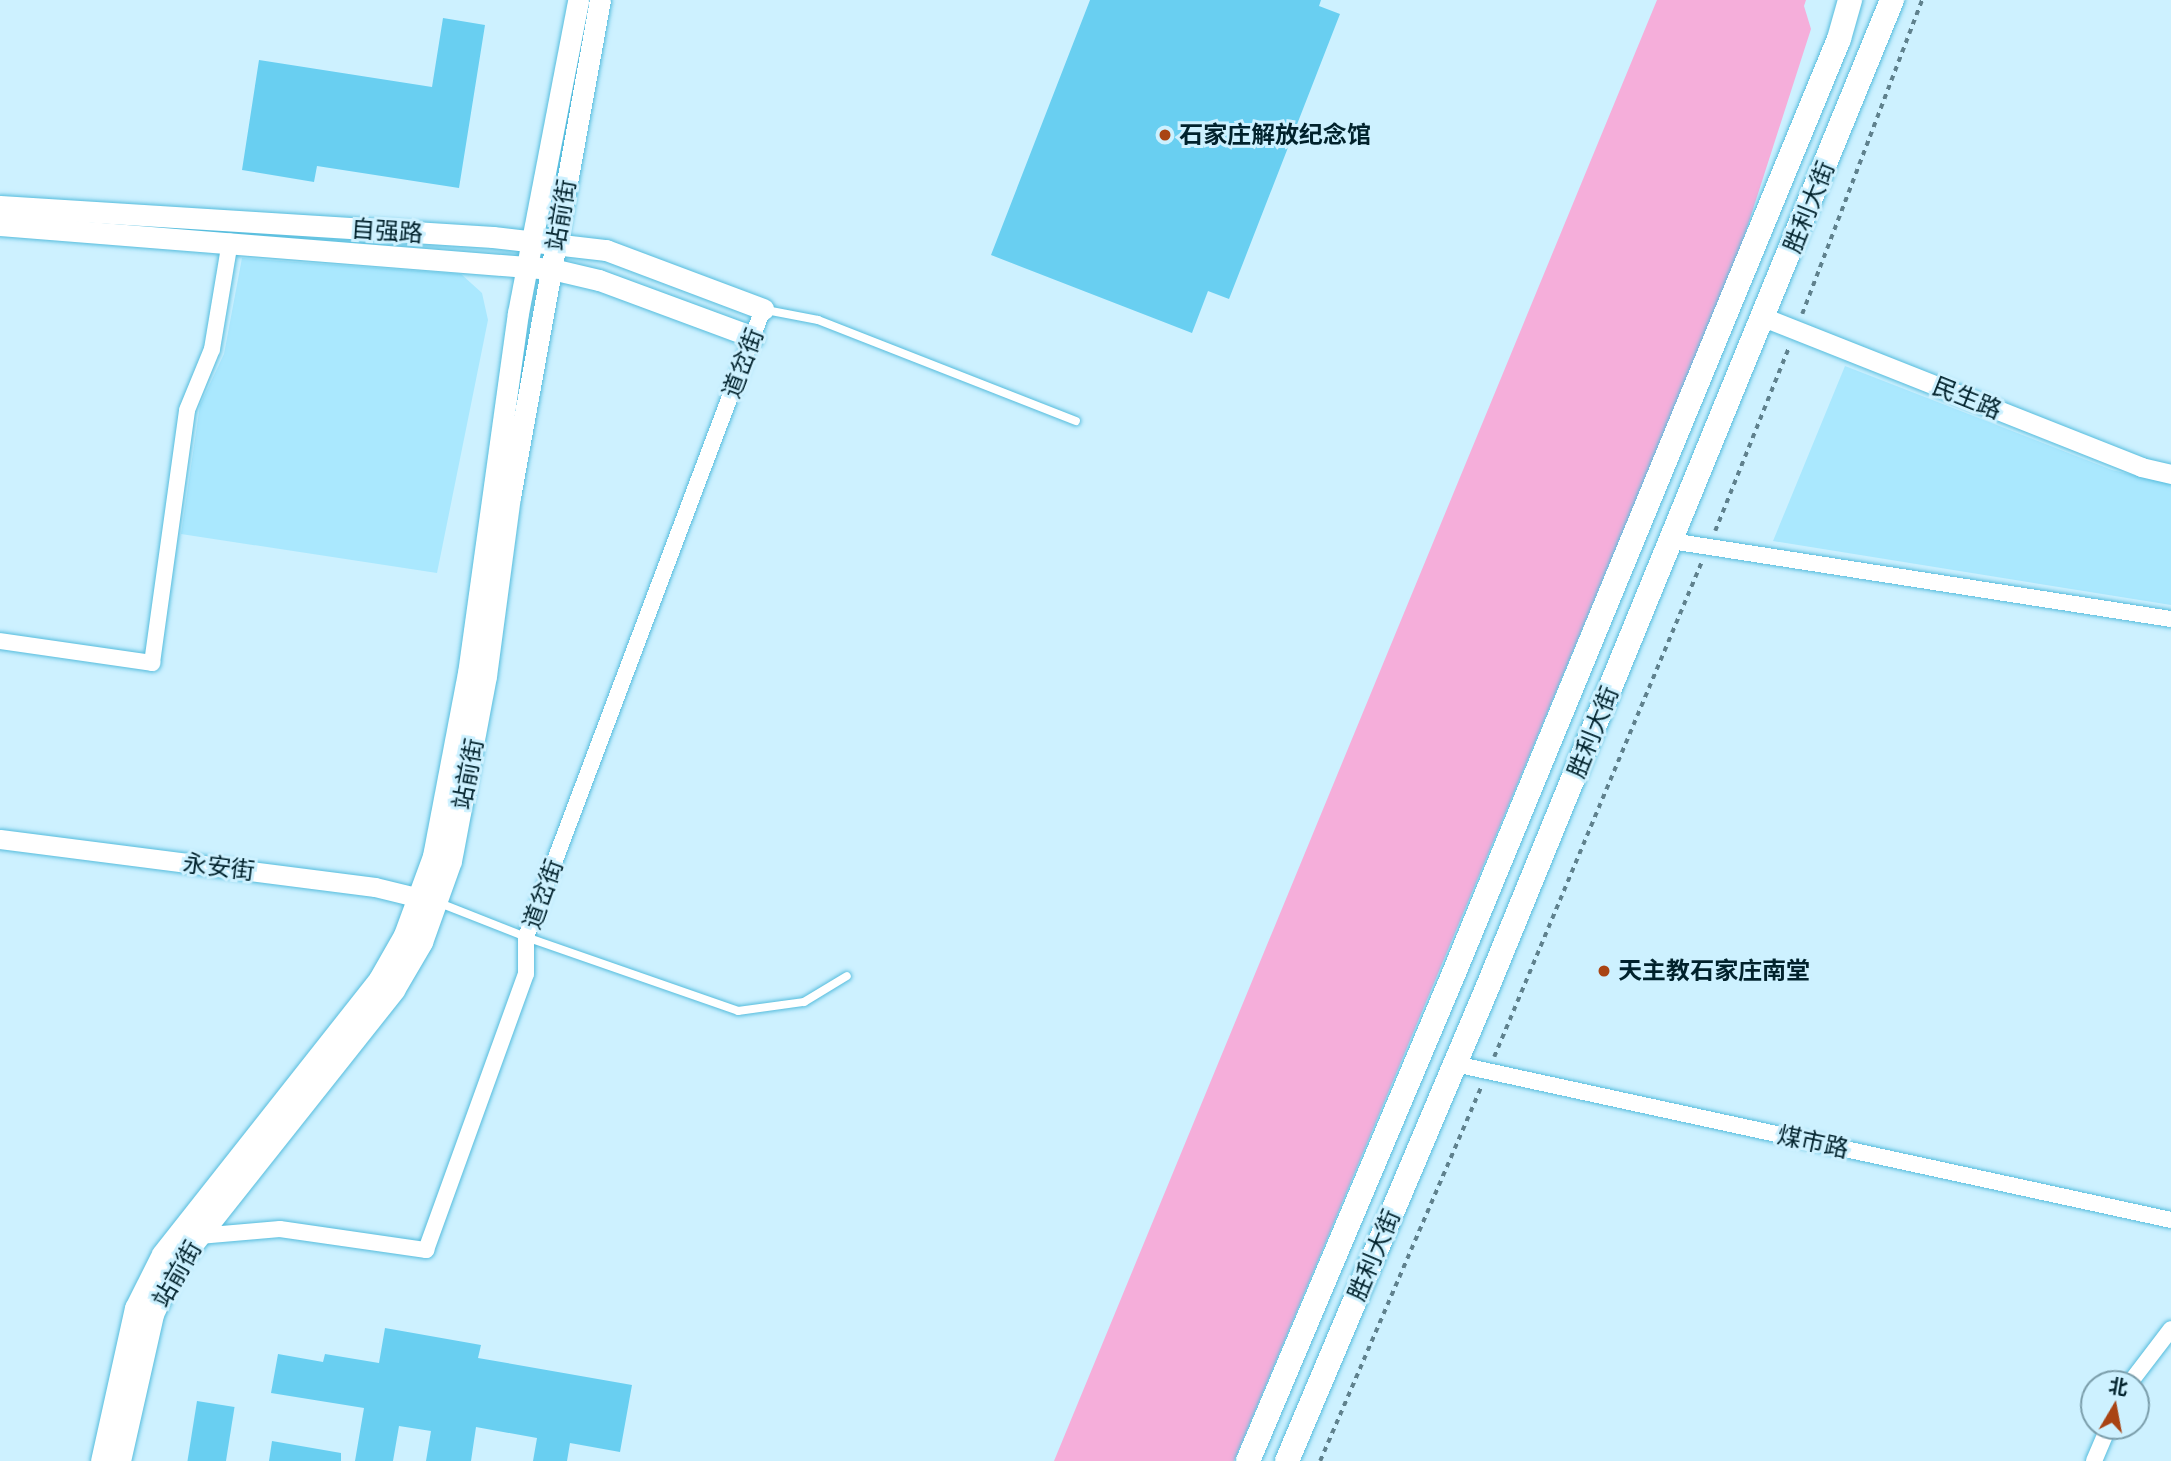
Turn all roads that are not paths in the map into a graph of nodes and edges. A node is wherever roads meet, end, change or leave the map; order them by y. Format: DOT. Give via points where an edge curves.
graph roads {
  1 [pos="578,0"];
  2 [pos="600,0"];
  3 [pos="1850,0"];
  4 [pos="1892,0"];
  5 [pos="0,206"];
  6 [pos="0,225"];
  7 [pos="532,240"];
  8 [pos="230,242"];
  9 [pos="555,244"];
  10 [pos="526,267"];
  11 [pos="552,269"];
  12 [pos="763,309"];
  13 [pos="1763,317"];
  14 [pos="752,337"];
  15 [pos="1076,421"];
  16 [pos="2171,474"];
  17 [pos="1671,541"];
  18 [pos="2171,619"];
  19 [pos="0,641"];
  20 [pos="0,839"];
  21 [pos="428,899"];
  22 [pos="526,937"];
  23 [pos="847,976"];
  24 [pos="1455,1064"];
  25 [pos="2171,1220"];
  26 [pos="191,1231"];
  27 [pos="2171,1329"];
  28 [pos="2140,1370"];
  29 [pos="2103,1440"];
  30 [pos="101,1461"];
  31 [pos="120,1461"];
  32 [pos="1248,1461"];
  33 [pos="1287,1461"];
  34 [pos="2094,1461"];
  1 -- 7 [label="main road, 站前街"];
  2 -- 9 [label="main road, 站前街"];
  3 -- 32 [label="main road, 胜利大街" via="1839,39 1476,922"];
  4 -- 13 [label="main road, 胜利大街"];
  5 -- 7 [label="main road, 自强路"];
  6 -- 8 [label="main road, 自强路"];
  7 -- 9 [label="main road, 自强路"];
  7 -- 10 [label="main road, 站前街"];
  8 -- 10 [label="main road, 自强路"];
  8 -- 19 [label="street" via="212,349 187,410 152,663"];
  9 -- 11 [label="main road, 站前街"];
  9 -- 12 [label="main road, 自强路" via="606,250"];
  10 -- 11 [label="main road, 自强路"];
  10 -- 21 [label="main road, 站前街" via="468,673"];
  11 -- 14 [label="main road, 自强路" via="599,280"];
  11 -- 21 [label="main road, 站前街" via="451,861"];
  12 -- 14 [label="street, 道岔街"];
  12 -- 15 [label="lane" via="818,320"];
  13 -- 16 [label="street, 民生路" via="2141,467"];
  13 -- 17 [label="main road, 胜利大街"];
  14 -- 22 [label="street, 道岔街"];
  17 -- 18 [label="street"];
  17 -- 24 [label="main road, 胜利大街"];
  20 -- 21 [label="street, 永安街" via="365,886"];
  21 -- 22 [label="lane"];
  21 -- 26 [label="main road, 站前街" via="379,979"];
  22 -- 23 [label="lane" via="738,1011 804,1002"];
  22 -- 26 [label="street, 道岔街" via="526,974 426,1250 280,1229"];
  24 -- 25 [label="street, 煤市路"];
  24 -- 33 [label="main road, 胜利大街"];
  26 -- 30 [label="main road, 站前街" via="162,1254 135,1308"];
  26 -- 31 [label="main road, 站前街" via="153,1314"];
  27 -- 28 [label="street"];
  29 -- 34 [label="street"];
}
